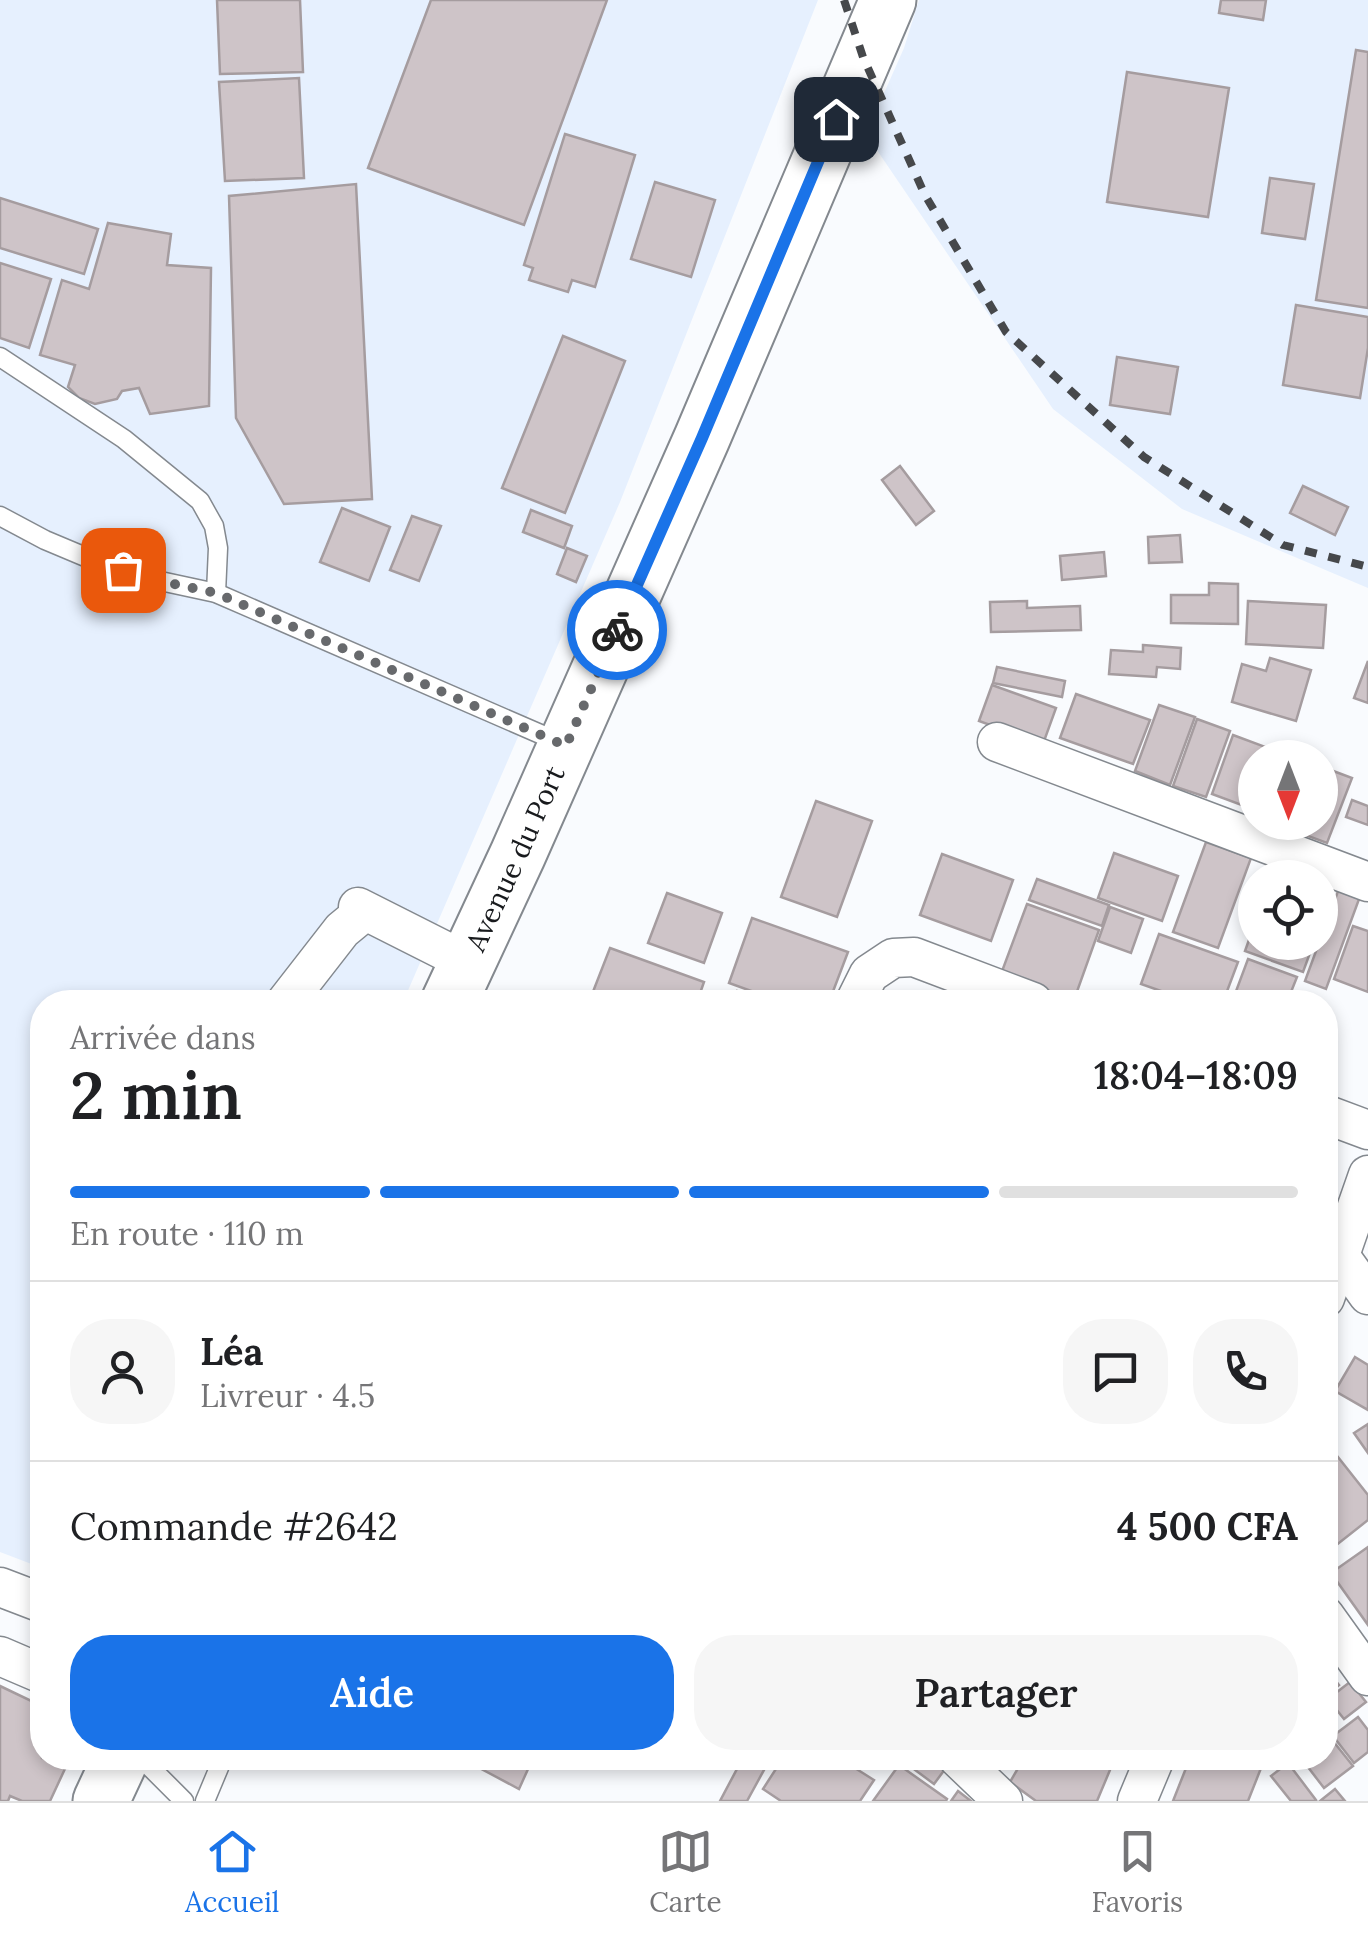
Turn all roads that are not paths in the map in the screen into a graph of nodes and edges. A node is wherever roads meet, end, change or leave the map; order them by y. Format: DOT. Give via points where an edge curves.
graph roads {
  1 [pos="888,0"];
  2 [pos="0,357"];
  3 [pos="0,516"];
  4 [pos="216,593"];
  5 [pos="997,742"];
  6 [pos="566,746"];
  7 [pos="1368,882"];
  8 [pos="295,990"];
  9 [pos="459,990"];
  10 [pos="460,990"];
  11 [pos="861,990"];
  12 [pos="1001,990"];
  13 [pos="1338,1119"];
  14 [pos="1368,1130"];
  15 [pos="1368,1175"];
  16 [pos="1340,1256"];
  17 [pos="1338,1262"];
  18 [pos="1368,1295"];
  19 [pos="0,1587"];
  20 [pos="30,1598"];
  21 [pos="1338,1634"];
  22 [pos="0,1656"];
  23 [pos="30,1669"];
  24 [pos="1368,1676"];
  25 [pos="115,1770"];
  26 [pos="153,1770"];
  27 [pos="218,1770"];
  28 [pos="970,1770"];
  29 [pos="100,1801"];
  30 [pos="184,1801"];
  31 [pos="205,1801"];
  32 [pos="1002,1801"];
  1 -- 6 [label="main road, Avenue du Port"];
  2 -- 4 [label="lane" via="124,439 200,500 218,548"];
  3 -- 4 [label="lane" via="95,561"];
  4 -- 6 [label="lane"];
  5 -- 7 [label="street"];
  6 -- 10 [label="main road, Avenue du Port"];
  8 -- 9 [label="street" via="359,916 358,906"];
  11 -- 12 [label="street" via="869,974 892,958 914,957"];
  13 -- 14 [label="street"];
  15 -- 16 [label="street"];
  16 -- 17 [label="street"];
  16 -- 18 [label="street"];
  19 -- 20 [label="street"];
  21 -- 24 [label="street"];
  22 -- 23 [label="street"];
  25 -- 29 [label="main road"];
  26 -- 30 [label="lane"];
  27 -- 31 [label="lane"];
  28 -- 32 [label="street"];
}
